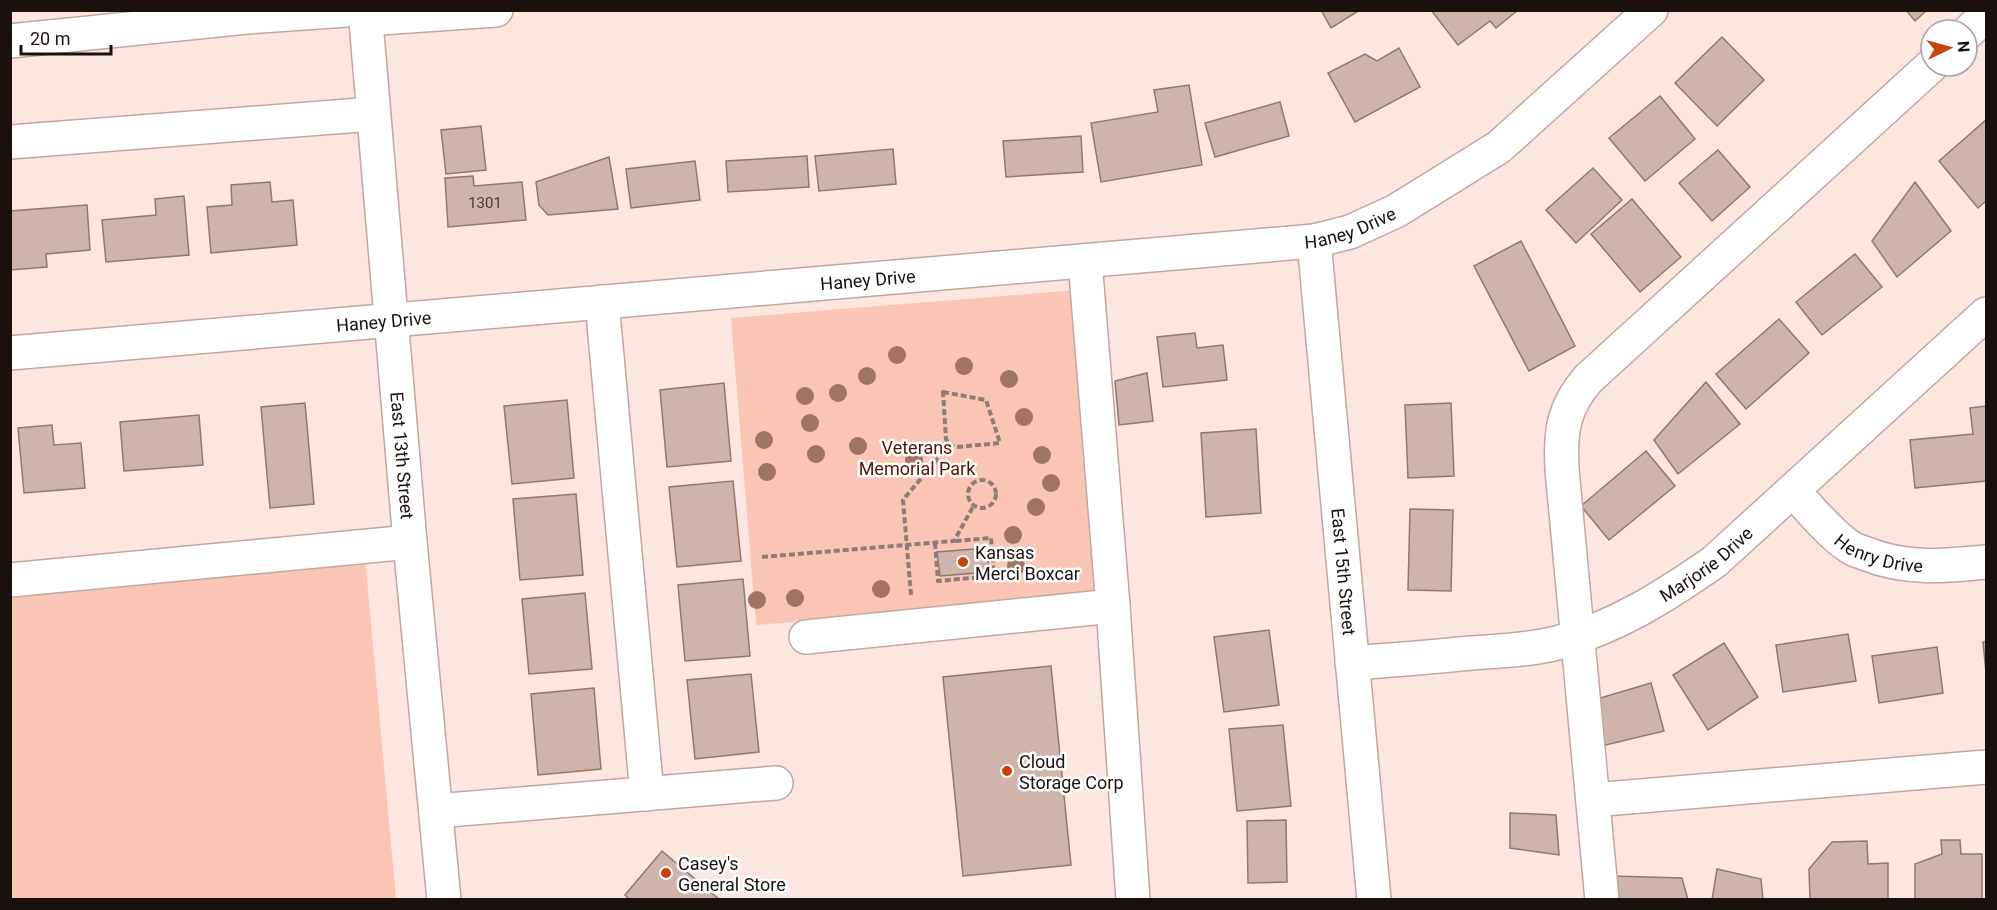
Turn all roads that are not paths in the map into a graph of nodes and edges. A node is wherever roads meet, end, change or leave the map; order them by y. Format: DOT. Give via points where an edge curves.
graph roads {
  1 [pos="496,10"];
  2 [pos="1651,10"];
  3 [pos="359,13"];
  4 [pos="10,41"];
  5 [pos="1919,77"];
  6 [pos="373,114"];
  7 [pos="10,142"];
  8 [pos="1314,241"];
  9 [pos="1085,261"];
  10 [pos="602,302"];
  11 [pos="1986,314"];
  12 [pos="392,319"];
  13 [pos="10,353"];
  14 [pos="1793,491"];
  15 [pos="410,542"];
  16 [pos="1986,562"];
  17 [pos="10,580"];
  18 [pos="1113,606"];
  19 [pos="806,637"];
  20 [pos="1577,637"];
  21 [pos="1352,663"];
  22 [pos="1986,767"];
  23 [pos="776,783"];
  24 [pos="647,794"];
  25 [pos="1593,800"];
  26 [pos="436,811"];
  27 [pos="444,900"];
  28 [pos="1133,900"];
  29 [pos="1374,900"];
  30 [pos="1602,900"];
  1 -- 3 [label="street"];
  2 -- 8 [label="street, Haney Drive" via="1499,147 1396,211 1350,232"];
  3 -- 4 [label="street" via="247,17"];
  3 -- 6 [label="street, East 13th Street"];
  5 -- 20 [label="street" via="1577,391 1566,411 1561,446"];
  6 -- 7 [label="street"];
  6 -- 12 [label="street, East 13th Street"];
  8 -- 9 [label="street, Haney Drive"];
  8 -- 21 [label="street, East 15th Street"];
  9 -- 10 [label="street, Haney Drive"];
  9 -- 18 [label="street"];
  10 -- 12 [label="street, Haney Drive"];
  10 -- 24 [label="street"];
  11 -- 14 [label="street, Marjorie Drive"];
  12 -- 13 [label="street, Haney Drive"];
  12 -- 15 [label="street, East 13th Street"];
  14 -- 16 [label="street, Henry Drive" via="1850,547 1878,559 1934,567"];
  14 -- 20 [label="street, Marjorie Drive" via="1714,562 1673,591 1624,618"];
  15 -- 17 [label="street"];
  15 -- 26 [label="street, East 13th Street"];
  18 -- 19 [label="street"];
  18 -- 28 [label="street"];
  20 -- 21 [label="street, Marjorie Drive" via="1524,648"];
  20 -- 25 [label="street"];
  21 -- 29 [label="street, East 15th Street"];
  22 -- 25 [label="street"];
  23 -- 24 [label="street"];
  24 -- 26 [label="street"];
  25 -- 30 [label="street"];
  26 -- 27 [label="street, East 13th Street"];
}
